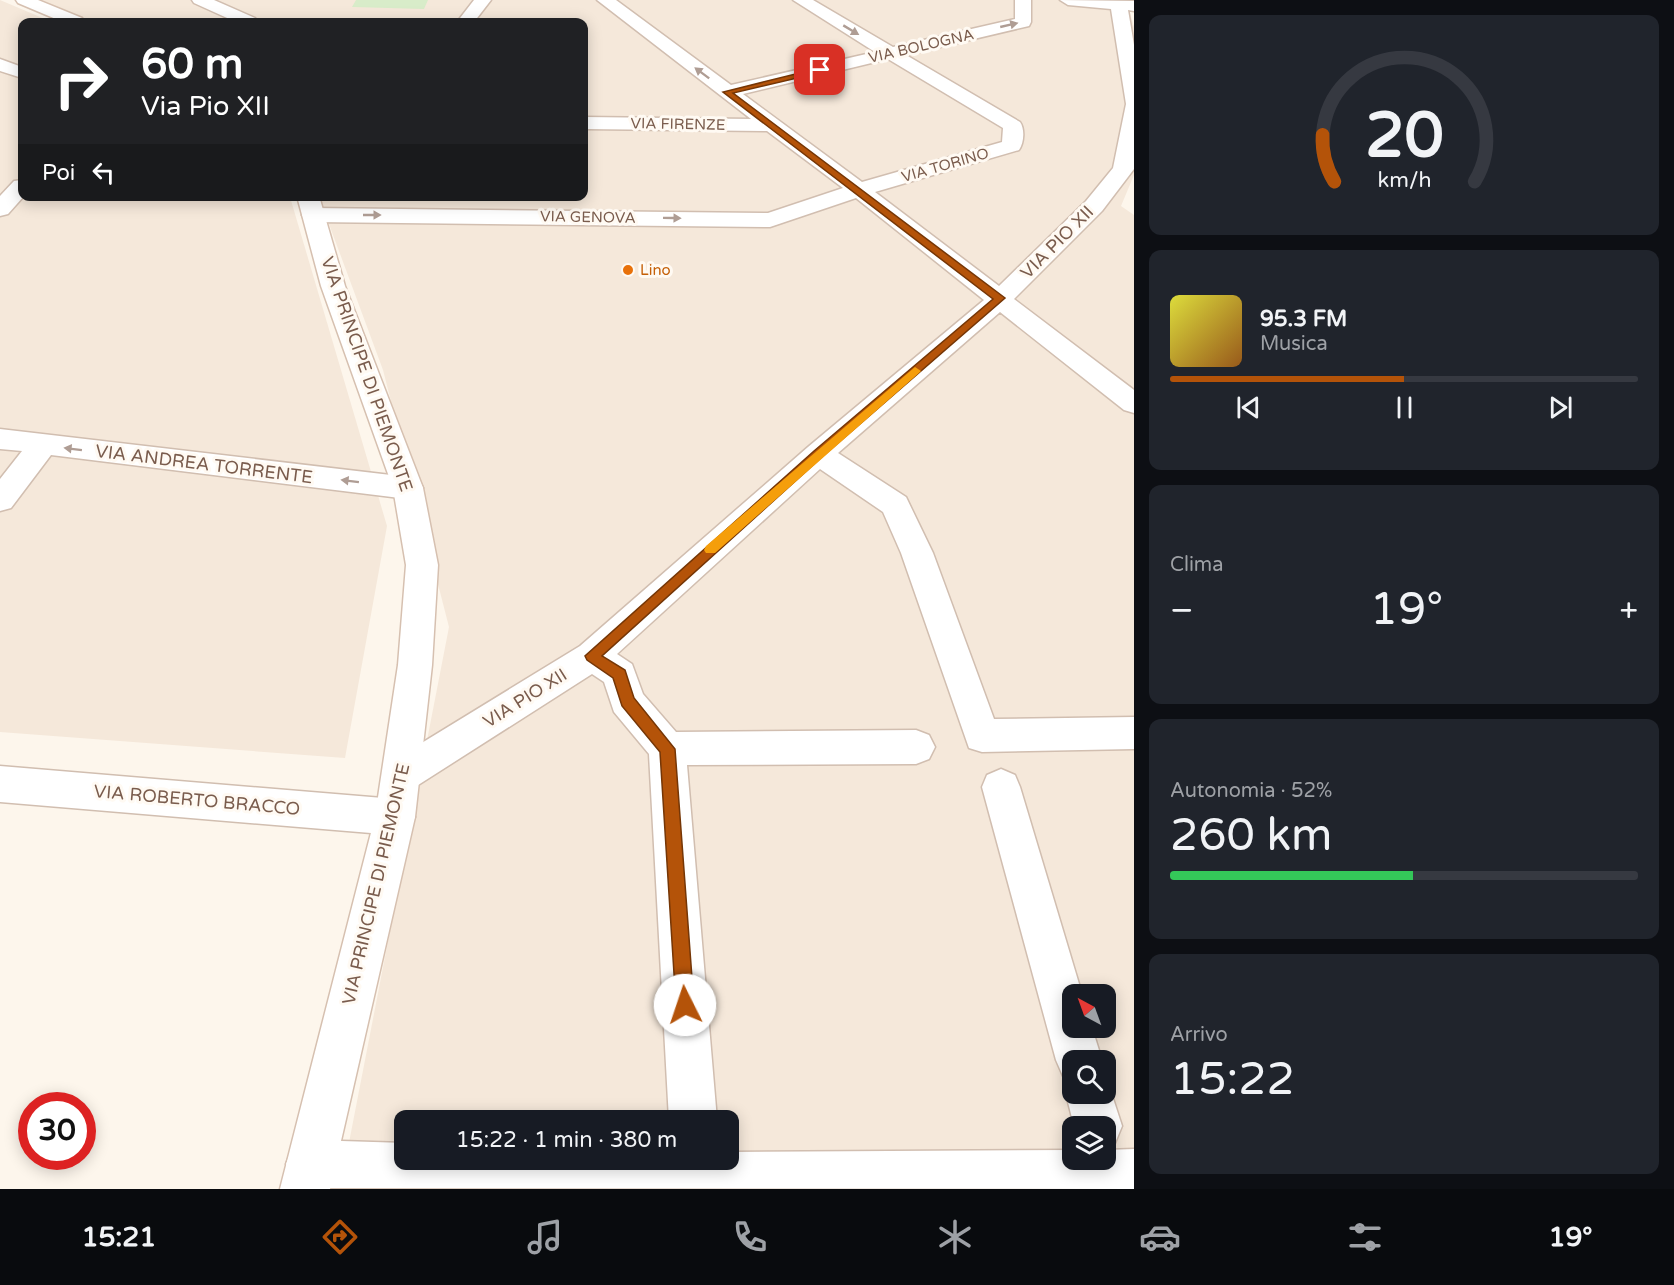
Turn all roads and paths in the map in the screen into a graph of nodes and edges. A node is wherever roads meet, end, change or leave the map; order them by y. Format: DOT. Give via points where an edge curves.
graph roads {
  1 [pos="24,0"];
  2 [pos="200,0"];
  3 [pos="483,0"];
  4 [pos="605,0"];
  5 [pos="801,0"];
  6 [pos="1023,0"];
  7 [pos="1068,0"];
  8 [pos="1123,3"];
  9 [pos="67,18"];
  10 [pos="240,18"];
  11 [pos="468,18"];
  12 [pos="890,54"];
  13 [pos="0,64"];
  14 [pos="18,71"];
  15 [pos="727,92"];
  16 [pos="1134,101"];
  17 [pos="1134,106"];
  18 [pos="588,123"];
  19 [pos="772,125"];
  20 [pos="18,190"];
  21 [pos="859,190"];
  22 [pos="310,206"];
  23 [pos="515,206"];
  24 [pos="0,209"];
  25 [pos="1000,298"];
  26 [pos="1134,404"];
  27 [pos="4,445"];
  28 [pos="43,445"];
  29 [pos="818,454"];
  30 [pos="408,488"];
  31 [pos="0,500"];
  32 [pos="592,656"];
  33 [pos="1134,733"];
  34 [pos="916,747"];
  35 [pos="667,749"];
  36 [pos="402,775"];
  37 [pos="0,784"];
  38 [pos="1001,787"];
  39 [pos="395,817"];
  40 [pos="1077,1050"];
  41 [pos="692,1110"];
  42 [pos="1117,1166"];
  43 [pos="739,1168"];
  44 [pos="610,1170"];
  45 [pos="307,1177"];
  1 -- 9 [label="street"];
  2 -- 10 [label="street"];
  3 -- 11 [label="street"];
  15 -- 4 [label="street, one-way"];
  5 -- 12 [label="street, one-way"];
  12 -- 6 [label="street, VIA BOLOGNA, one-way" via="1023,22"];
  7 -- 8 [label="street"];
  8 -- 16 [label="street"];
  12 -- 15 [label="street, VIA BOLOGNA"];
  12 -- 21 [label="street, VIA TORINO" via="1013,126 1012,146"];
  13 -- 14 [label="street"];
  15 -- 19 [label="street"];
  17 -- 25 [label="street, VIA PIO XII" via="1123,169 1094,206"];
  18 -- 19 [label="street, VIA FIRENZE"];
  19 -- 21 [label="street"];
  20 -- 24 [label="street"];
  23 -- 21 [label="street, VIA GENOVA, one-way" via="770,220"];
  21 -- 25 [label="street"];
  22 -- 23 [label="street, VIA GENOVA, one-way"];
  22 -- 30 [label="street, VIA PRINCIPE DI PIEMONTE" via="333,286"];
  25 -- 26 [label="street"];
  25 -- 29 [label="street, VIA PIO XII"];
  27 -- 28 [label="street, VIA ANDREA TORRENTE"];
  30 -- 28 [label="street, VIA ANDREA TORRENTE, one-way"];
  28 -- 31 [label="street"];
  29 -- 32 [label="street, VIA PIO XII"];
  29 -- 33 [label="street" via="895,505 917,553 982,736"];
  30 -- 36 [label="street, VIA PRINCIPE DI PIEMONTE" via="422,565"];
  32 -- 35 [label="street" via="620,674 627,701"];
  32 -- 36 [label="street, VIA PIO XII"];
  34 -- 35 [label="street"];
  35 -- 41 [label="street"];
  36 -- 39 [label="street, VIA PRINCIPE DI PIEMONTE"];
  37 -- 39 [label="street, VIA ROBERTO BRACCO"];
  38 -- 40 [label="street"];
  39 -- 45 [label="street, VIA PRINCIPE DI PIEMONTE"];
  42 -- 43 [label="street"];
  44 -- 45 [label="street"];
}
